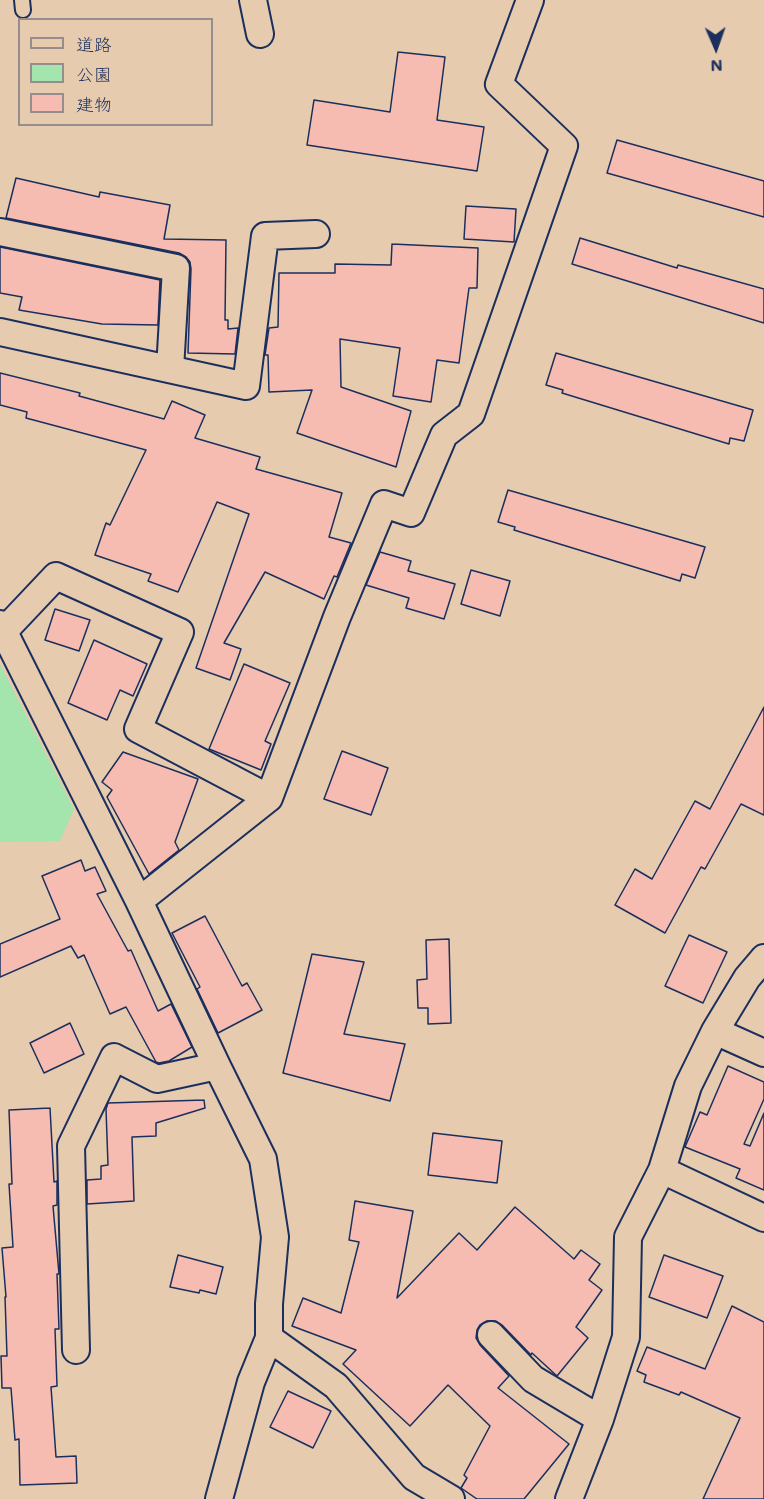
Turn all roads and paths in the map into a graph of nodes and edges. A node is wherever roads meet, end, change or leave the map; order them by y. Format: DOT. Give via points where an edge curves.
graph roads {
  1 [pos="253,0"];
  2 [pos="530,0"];
  3 [pos="260,34"];
  4 [pos="0,232"];
  5 [pos="316,234"];
  6 [pos="0,332"];
  7 [pos="170,369"];
  8 [pos="1,629"];
  9 [pos="269,798"];
  10 [pos="140,901"];
  11 [pos="764,958"];
  12 [pos="715,1031"];
  13 [pos="764,1053"];
  14 [pos="217,1066"];
  15 [pos="662,1170"];
  16 [pos="764,1218"];
  17 [pos="491,1335"];
  18 [pos="269,1338"];
  19 [pos="76,1350"];
  20 [pos="600,1419"];
  21 [pos="219,1499"];
  22 [pos="452,1499"];
  23 [pos="569,1499"];
  1 -- 3 [label="street"];
  2 -- 9 [label="street" via="499,84 564,146 471,414 444,435 411,513 384,504"];
  4 -- 7 [label="street" via="176,268"];
  5 -- 7 [label="street" via="265,236 246,386"];
  6 -- 7 [label="street"];
  8 -- 9 [label="street" via="56,576 180,632 138,729"];
  8 -- 10 [label="street"];
  9 -- 10 [label="street"];
  10 -- 14 [label="street"];
  11 -- 12 [label="street"];
  12 -- 13 [label="street"];
  12 -- 15 [label="street" via="688,1086"];
  14 -- 18 [label="street" via="264,1159 275,1237"];
  14 -- 19 [label="street" via="157,1079 114,1057 71,1146"];
  15 -- 16 [label="street"];
  15 -- 20 [label="street" via="628,1237 626,1337"];
  17 -- 20 [label="street" via="533,1378"];
  18 -- 21 [label="street" via="251,1382"];
  18 -- 22 [label="street" via="336,1386 414,1477"];
  20 -- 23 [label="street"];
}
